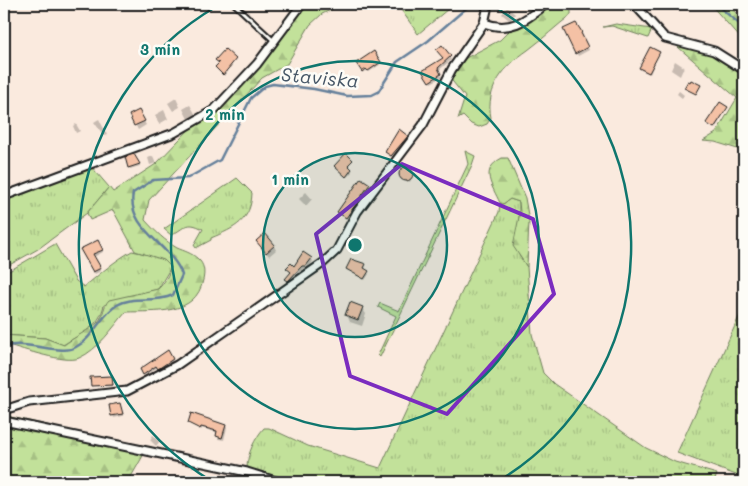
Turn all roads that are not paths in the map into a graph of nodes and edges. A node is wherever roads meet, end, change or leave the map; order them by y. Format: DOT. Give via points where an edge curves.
graph roads {
  1 [pos="234,4"];
  2 [pos="302,4"];
  3 [pos="485,4"];
  4 [pos="546,4"];
  5 [pos="634,4"];
  6 [pos="484,23"];
  7 [pos="275,42"];
  8 [pos="744,70"];
  9 [pos="4,196"];
  10 [pos="4,410"];
  11 [pos="4,421"];
  12 [pos="279,482"];
  1 -- 7 [label="lane"];
  2 -- 7 [label="street"];
  3 -- 6 [label="street"];
  4 -- 6 [label="street" via="513,26 496,27"];
  5 -- 8 [label="street" via="665,38 714,51"];
  6 -- 10 [label="street" via="452,69 423,125 357,212 338,250 323,263 177,365 127,391 29,402"];
  7 -- 9 [label="street" via="214,110 174,133"];
  11 -- 12 [label="street" via="247,472"];
}
